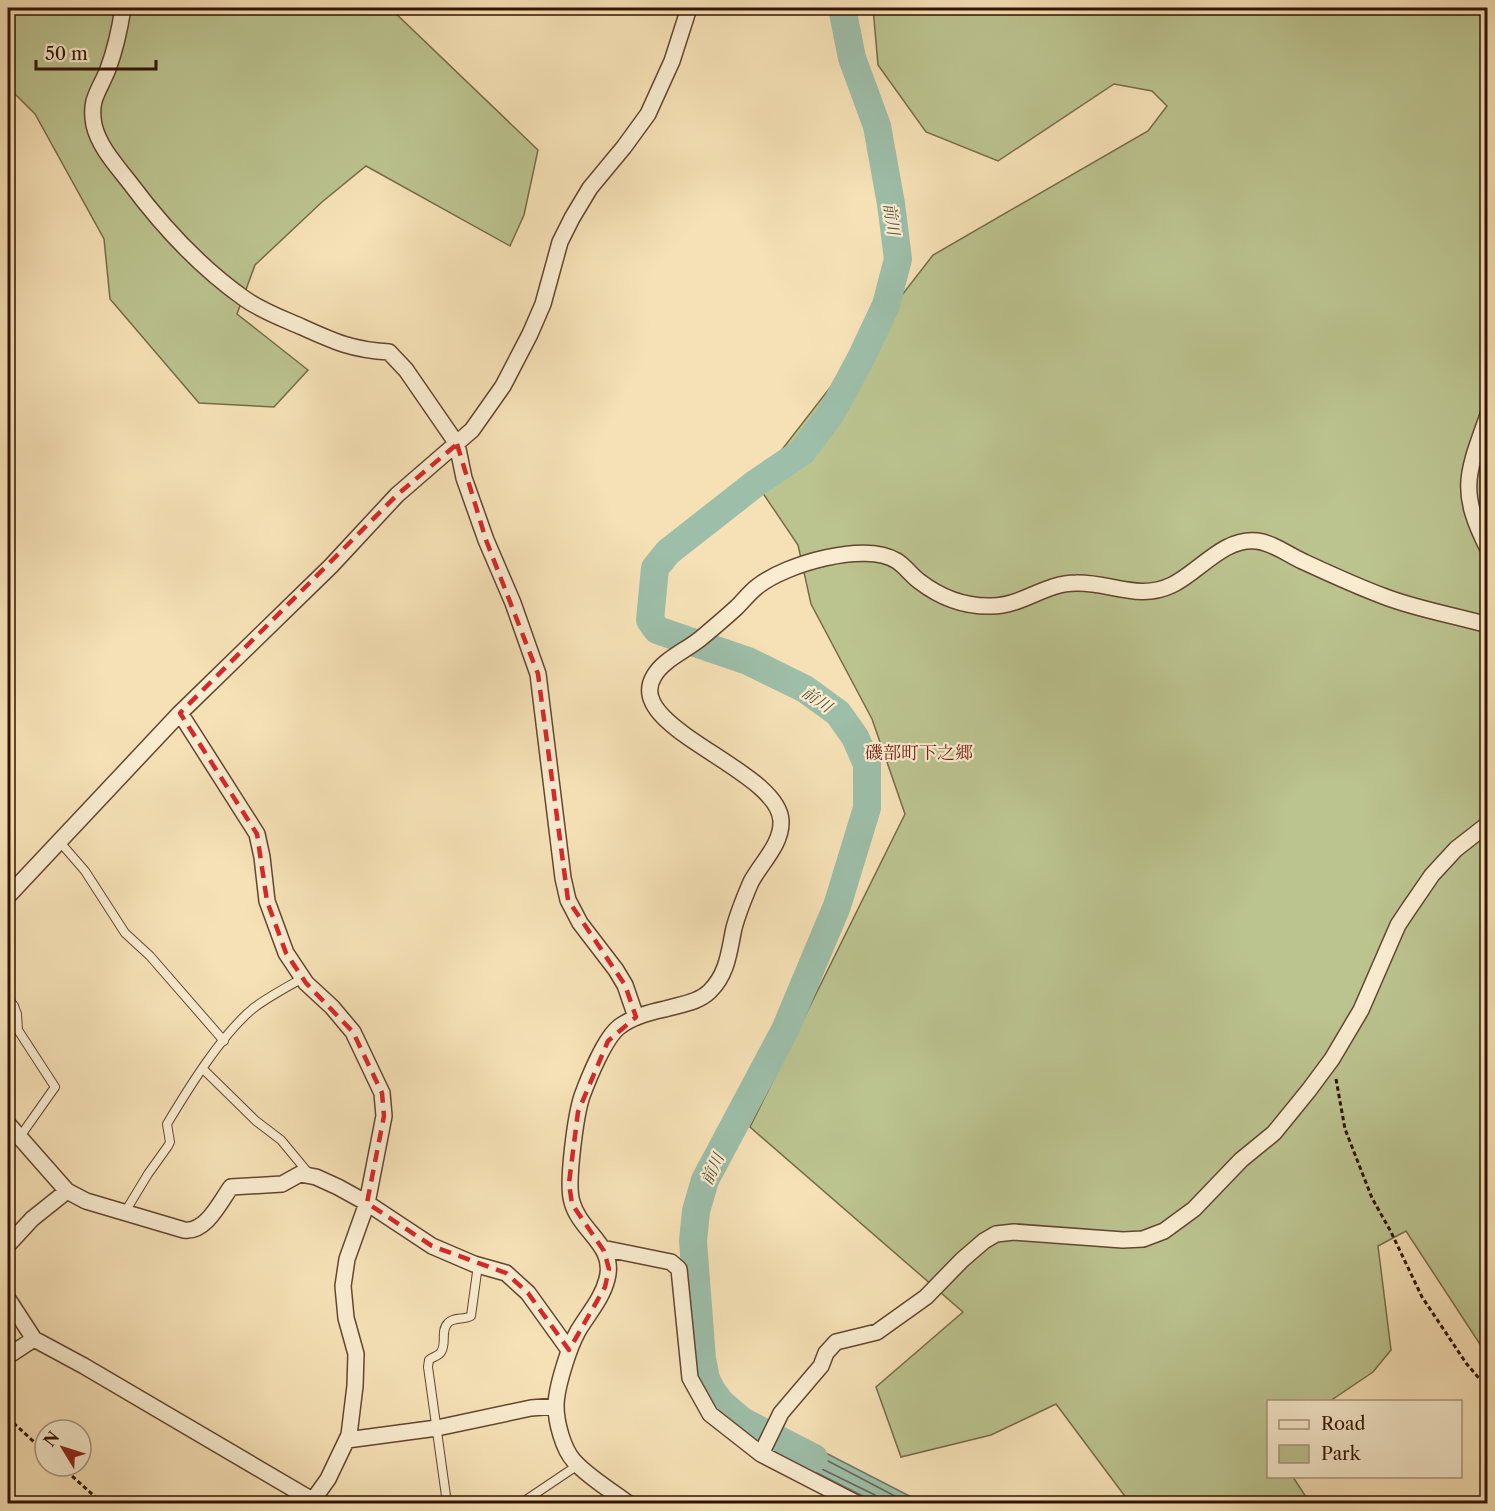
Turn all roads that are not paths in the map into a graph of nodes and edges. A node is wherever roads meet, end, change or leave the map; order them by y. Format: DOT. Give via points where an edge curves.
graph roads {
  1 [pos="123,8"];
  2 [pos="689,8"];
  3 [pos="1488,415"];
  4 [pos="457,444"];
  5 [pos="1488,549"];
  6 [pos="1488,625"];
  7 [pos="180,713"];
  8 [pos="1488,824"];
  9 [pos="59,841"];
  10 [pos="8,896"];
  11 [pos="303,978"];
  12 [pos="8,998"];
  13 [pos="636,1017"];
  14 [pos="224,1041"];
  15 [pos="203,1069"];
  16 [pos="8,1124"];
  17 [pos="19,1138"];
  18 [pos="311,1176"];
  19 [pos="67,1191"];
  20 [pos="367,1203"];
  21 [pos="125,1212"];
  22 [pos="8,1245"];
  23 [pos="602,1248"];
  24 [pos="478,1265"];
  25 [pos="8,1299"];
  26 [pos="34,1339"];
  27 [pos="569,1350"];
  28 [pos="8,1356"];
  29 [pos="556,1406"];
  30 [pos="436,1428"];
  31 [pos="347,1440"];
  32 [pos="761,1454"];
  33 [pos="578,1465"];
  34 [pos="316,1502"];
  35 [pos="450,1503"];
  36 [pos="520,1503"];
  37 [pos="629,1503"];
  38 [pos="858,1503"];
  1 -- 4 [label="street" via="92,111 94,128 103,147 141,197 196,258 246,300 343,345 389,352"];
  2 -- 4 [label="street" via="672,62 648,114 590,188 560,242 543,304 503,386 472,430"];
  3 -- 5 [label="street" via="1468,477 1472,512"];
  4 -- 7 [label="street" via="397,495 331,566"];
  4 -- 13 [label="street" via="482,530 538,674 568,900 580,923 626,985"];
  6 -- 13 [label="street" via="1387,597 1270,544 1249,540 1226,549 1156,592 1070,583 1054,585 1000,606 953,601 913,577 894,559 882,555 849,554 778,573 661,667 649,686 653,703 663,718 761,789 782,819 777,839 753,879 735,924 722,976 711,991 701,998"];
  7 -- 9 [label="street"];
  7 -- 11 [label="street" via="257,834 267,901 286,953"];
  8 -- 32 [label="street" via="1456,849 1432,875 1398,925 1361,1010 1332,1059 1274,1133 1241,1160 1194,1209 1164,1231 1143,1239 996,1234 893,1322 877,1332 836,1342 781,1413"];
  9 -- 10 [label="street"];
  9 -- 14 [label="lane" via="85,871 125,933"];
  11 -- 14 [label="lane" via="255,1007"];
  11 -- 20 [label="street" via="353,1032 382,1093 384,1116"];
  12 -- 17 [label="lane" via="17,1014 18,1030 55,1088"];
  13 -- 23 [label="street" via="620,1026 608,1041 578,1112 569,1183 572,1204"];
  14 -- 15 [label="lane"];
  15 -- 18 [label="lane" via="281,1140"];
  15 -- 21 [label="lane" via="167,1124 168,1146"];
  16 -- 17 [label="street"];
  17 -- 19 [label="street"];
  18 -- 20 [label="street"];
  18 -- 21 [label="street" via="300,1174 282,1184 231,1187 201,1227 193,1231"];
  19 -- 21 [label="street"];
  19 -- 22 [label="street"];
  20 -- 24 [label="street" via="432,1246"];
  20 -- 31 [label="street" via="353,1236 343,1286 346,1318 356,1354"];
  23 -- 27 [label="street" via="609,1269 605,1287"];
  23 -- 32 [label="street" via="671,1262 679,1269 690,1378 710,1414"];
  24 -- 27 [label="street" via="506,1273 528,1293"];
  24 -- 30 [label="lane" via="471,1316 447,1324 440,1354 429,1360"];
  25 -- 26 [label="street"];
  26 -- 28 [label="street"];
  26 -- 34 [label="street"];
  27 -- 29 [label="street"];
  29 -- 30 [label="street"];
  29 -- 33 [label="street" via="567,1450"];
  30 -- 31 [label="street"];
  30 -- 35 [label="lane"];
  31 -- 34 [label="street"];
  32 -- 38 [label="street"];
  33 -- 36 [label="lane"];
  33 -- 37 [label="street"];
}
